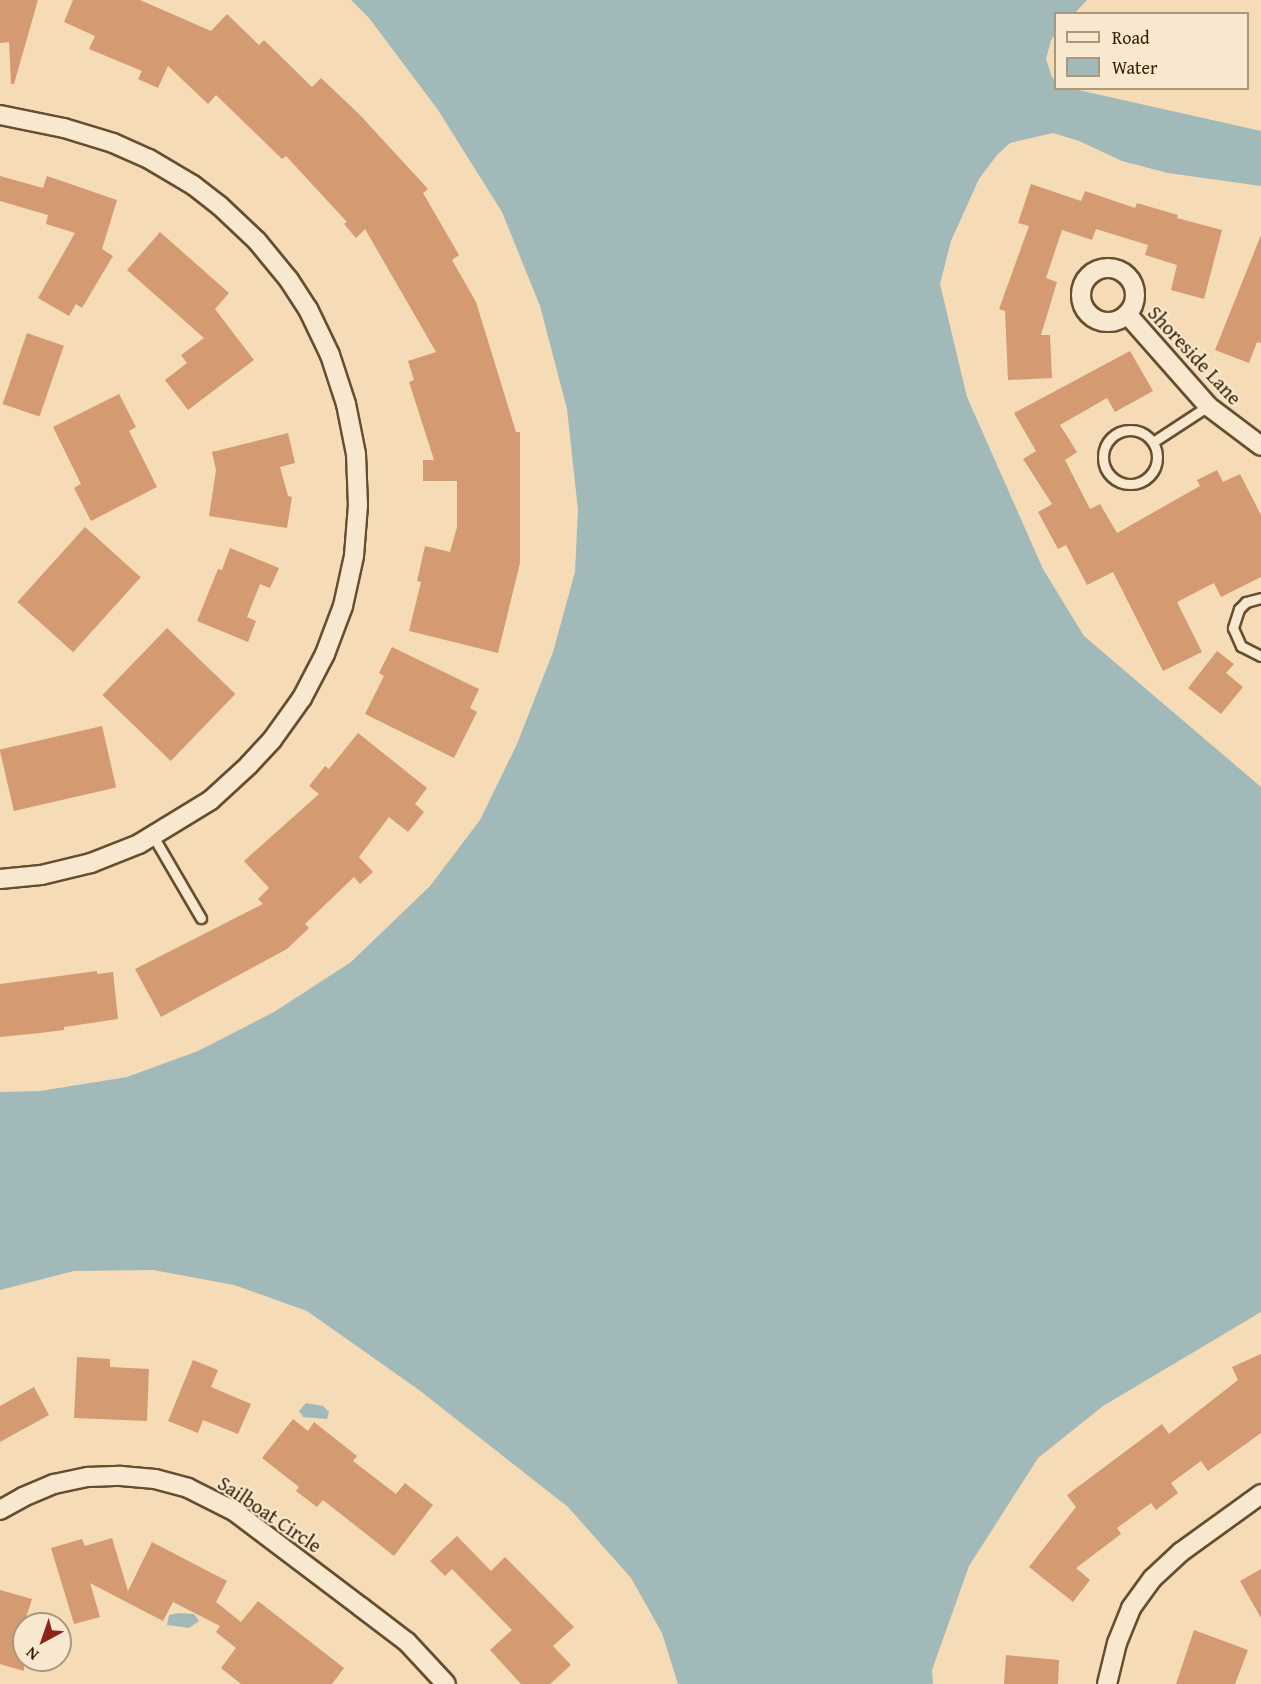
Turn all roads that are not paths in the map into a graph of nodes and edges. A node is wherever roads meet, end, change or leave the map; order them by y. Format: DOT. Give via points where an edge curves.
graph roads {
  1 [pos="0,116"];
  2 [pos="1127,314"];
  3 [pos="1208,406"];
  4 [pos="1153,442"];
  5 [pos="1261,446"];
  6 [pos="1261,598"];
  7 [pos="1261,656"];
  8 [pos="153,836"];
  9 [pos="0,879"];
  10 [pos="201,918"];
  11 [pos="1261,1494"];
  12 [pos="0,1510"];
  13 [pos="446,1684"];
  14 [pos="1107,1684"];
  1 -- 8 [label="street" via="113,142 149,159 220,206 257,241 302,300 330,355 346,404 356,454 356,539 343,606 325,654 302,698 249,765 211,800"];
  2 -- 3 [label="street, Shoreside Lane"];
  3 -- 4 [label="lane"];
  3 -- 5 [label="street, Shoreside Lane"];
  4 -- 4 [label="lane" via="1138,431 1119,431 1106,443 1103,452 1106,471 1119,483 1137,484 1145,480 1158,458"];
  6 -- 7 [label="lane" via="1246,602 1239,609 1233,628 1240,646"];
  8 -- 9 [label="street" via="91,862"];
  8 -- 10 [label="lane"];
  11 -- 14 [label="street" via="1181,1552 1153,1578 1131,1608"];
  12 -- 13 [label="street, Sailboat Circle" via="54,1484 87,1477 133,1477 188,1488 234,1511 407,1642"];
}
